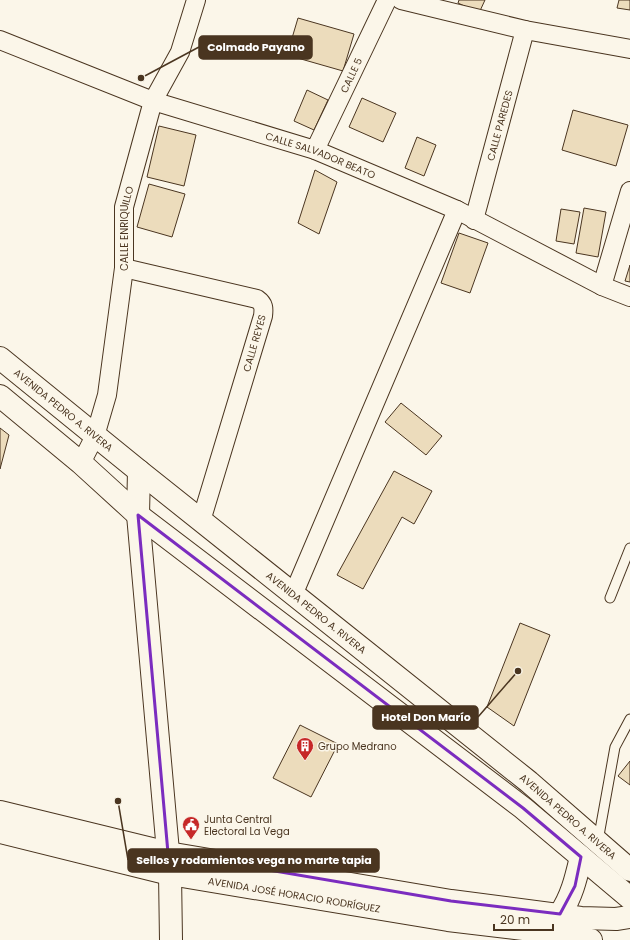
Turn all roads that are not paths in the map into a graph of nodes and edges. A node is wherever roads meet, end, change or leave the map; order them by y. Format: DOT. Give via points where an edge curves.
graph roads {
  1 [pos="196,0"];
  2 [pos="387,0"];
  3 [pos="402,0"];
  4 [pos="525,30"];
  5 [pos="0,40"];
  6 [pos="630,49"];
  7 [pos="154,101"];
  8 [pos="315,150"];
  9 [pos="630,191"];
  10 [pos="457,210"];
  11 [pos="474,220"];
  12 [pos="124,268"];
  13 [pos="602,286"];
  14 [pos="630,297"];
  15 [pos="0,358"];
  16 [pos="0,396"];
  17 [pos="95,436"];
  18 [pos="81,463"];
  19 [pos="139,471"];
  20 [pos="138,515"];
  21 [pos="201,521"];
  22 [pos="630,548"];
  23 [pos="293,595"];
  24 [pos="610,598"];
  25 [pos="630,720"];
  26 [pos="0,812"];
  27 [pos="0,832"];
  28 [pos="598,842"];
  29 [pos="581,857"];
  30 [pos="169,864"];
  31 [pos="630,870"];
  32 [pos="630,898"];
  33 [pos="560,914"];
  34 [pos="630,917"];
  35 [pos="171,940"];
  36 [pos="591,940"];
  1 -- 7 [label="street, CALLE ENRIQUILLO" via="180,52"];
  2 -- 8 [label="street, CALLE 5"];
  3 -- 4 [label="street"];
  4 -- 6 [label="street"];
  4 -- 11 [label="street, CALLE PAREDES"];
  5 -- 7 [label="street, CALLE SALVADOR BEATO"];
  7 -- 8 [label="street, CALLE SALVADOR BEATO"];
  7 -- 12 [label="street, CALLE ENRIQUILLO" via="124,207"];
  8 -- 10 [label="street, CALLE SALVADOR BEATO"];
  9 -- 13 [label="street"];
  10 -- 11 [label="street, CALLE SALVADOR BEATO"];
  10 -- 23 [label="street"];
  11 -- 13 [label="street, CALLE SALVADOR BEATO"];
  12 -- 17 [label="street, CALLE ENRIQUILLO" via="107,395"];
  12 -- 21 [label="street, CALLE REYES" via="257,299 263,303 263,316"];
  13 -- 14 [label="street, CALLE SALVADOR BEATO"];
  15 -- 17 [label="street, AVENIDA PEDRO A. RIVERA"];
  16 -- 18 [label="street"];
  17 -- 18 [label="street, CALLE ENRIQUILLO"];
  17 -- 19 [label="street, AVENIDA PEDRO A. RIVERA"];
  18 -- 20 [label="street"];
  19 -- 20 [label="street"];
  19 -- 21 [label="street, AVENIDA PEDRO A. RIVERA"];
  20 -- 29 [label="street" via="523,808"];
  20 -- 30 [label="street"];
  21 -- 23 [label="street, AVENIDA PEDRO A. RIVERA"];
  22 -- 24 [label="lane"];
  23 -- 28 [label="street, AVENIDA PEDRO A. RIVERA" via="529,782"];
  25 -- 28 [label="lane" via="614,747"];
  26 -- 30 [label="street, AVENIDA JOSÉ HORACIO RODRÍGUEZ"];
  27 -- 30 [label="street, AVENIDA JOSÉ HORACIO RODRÍGUEZ"];
  28 -- 31 [label="street, AVENIDA PEDRO A. RIVERA"];
  29 -- 32 [label="street"];
  29 -- 33 [label="street" via="575,886"];
  30 -- 33 [label="street, AVENIDA JOSÉ HORACIO RODRÍGUEZ"];
  30 -- 35 [label="street"];
  30 -- 36 [label="street, AVENIDA JOSÉ HORACIO RODRÍGUEZ" via="448,920"];
  33 -- 34 [label="street, AVENIDA JOSÉ HORACIO RODRÍGUEZ" via="581,918"];
}
